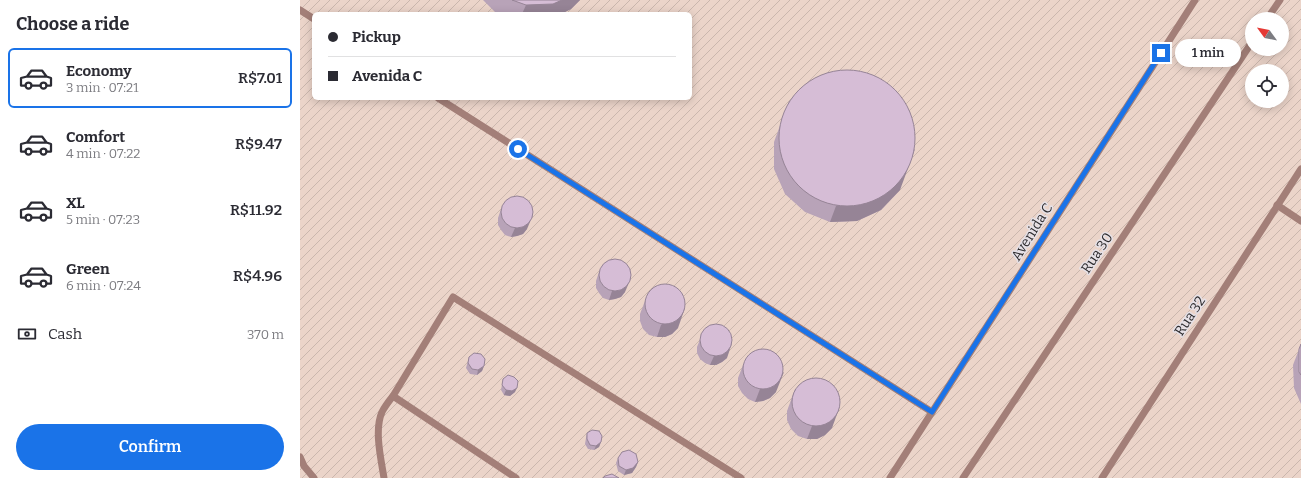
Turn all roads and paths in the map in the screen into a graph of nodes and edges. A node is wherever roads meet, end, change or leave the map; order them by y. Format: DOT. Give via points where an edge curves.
graph roads {
  1 [pos="1195,0"];
  2 [pos="1280,0"];
  3 [pos="300,10"];
  4 [pos="1272,12"];
  5 [pos="312,18"];
  6 [pos="1245,53"];
  7 [pos="441,100"];
  8 [pos="1301,169"];
  9 [pos="1277,205"];
  10 [pos="1301,221"];
  11 [pos="393,396"];
  12 [pos="932,412"];
  13 [pos="300,457"];
  14 [pos="314,478"];
  15 [pos="384,478"];
  16 [pos="516,478"];
  17 [pos="741,478"];
  18 [pos="890,478"];
  19 [pos="963,478"];
  20 [pos="1102,478"];
  1 -- 12 [label="lane, Avenida C"];
  2 -- 4 [label="lane"];
  3 -- 5 [label="lane"];
  6 -- 19 [label="lane, Rua 30"];
  7 -- 12 [label="lane"];
  8 -- 9 [label="lane, Rua 32"];
  9 -- 10 [label="lane"];
  9 -- 20 [label="lane, Rua 32"];
  11 -- 15 [label="lane" via="379,423"];
  11 -- 16 [label="lane"];
  11 -- 17 [label="lane" via="453,297"];
  12 -- 18 [label="lane, Avenida C"];
  13 -- 14 [label="lane"];
}
